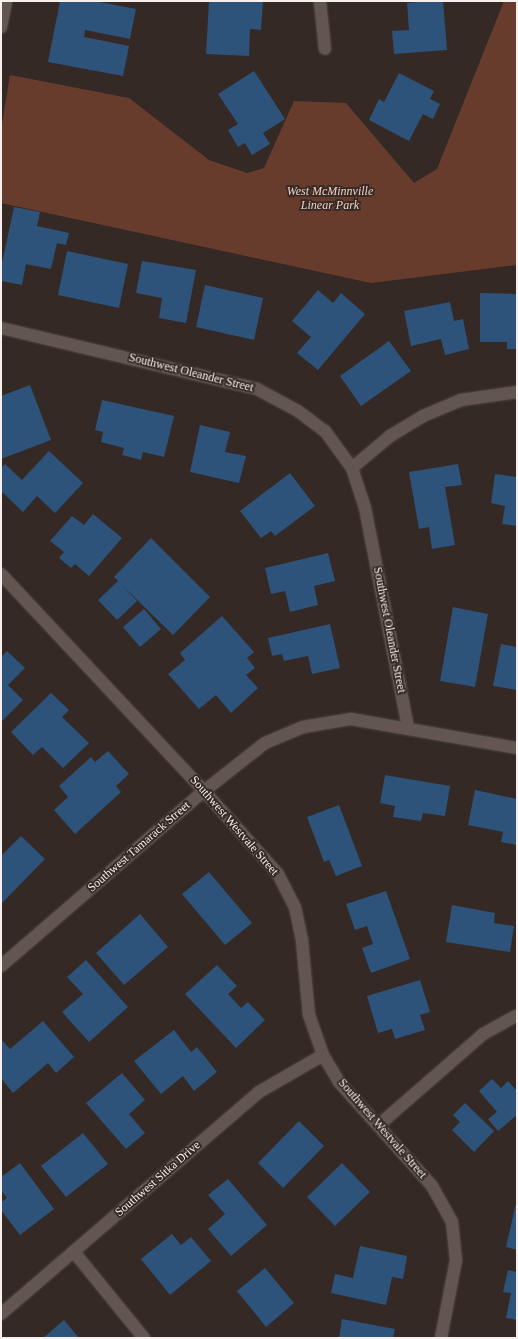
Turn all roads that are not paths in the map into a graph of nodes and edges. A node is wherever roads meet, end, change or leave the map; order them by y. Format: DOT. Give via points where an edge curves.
graph roads {
  1 [pos="6,1"];
  2 [pos="320,1"];
  3 [pos="1,27"];
  4 [pos="325,49"];
  5 [pos="1,328"];
  6 [pos="517,392"];
  7 [pos="352,468"];
  8 [pos="1,574"];
  9 [pos="408,727"];
  10 [pos="517,748"];
  11 [pos="204,791"];
  12 [pos="1,966"];
  13 [pos="514,1016"];
  14 [pos="323,1055"];
  15 [pos="380,1124"];
  16 [pos="74,1252"];
  17 [pos="1,1314"];
  18 [pos="144,1338"];
  19 [pos="441,1338"];
  1 -- 3 [label="street"];
  2 -- 4 [label="street"];
  5 -- 7 [label="street, Southwest Oleander Street" via="257,389 298,411 325,431"];
  6 -- 7 [label="street" via="462,400 424,416 390,436"];
  7 -- 9 [label="street, Southwest Oleander Street" via="365,508"];
  8 -- 11 [label="street, Southwest Westvale Street"];
  9 -- 10 [label="street, Southwest Tamarack Street"];
  9 -- 11 [label="street, Southwest Tamarack Street" via="351,719 303,727 265,743"];
  11 -- 12 [label="street, Southwest Tamarack Street"];
  11 -- 14 [label="street, Southwest Westvale Street" via="278,874 295,907 302,941 309,1015"];
  13 -- 15 [label="street" via="483,1034"];
  14 -- 15 [label="street, Southwest Westvale Street" via="339,1082"];
  14 -- 16 [label="street, Southwest Sitka Drive" via="259,1092"];
  15 -- 19 [label="street, Southwest Westvale Street" via="432,1186 452,1222 456,1260"];
  16 -- 17 [label="street, Southwest Sitka Drive"];
  16 -- 18 [label="street"];
}
